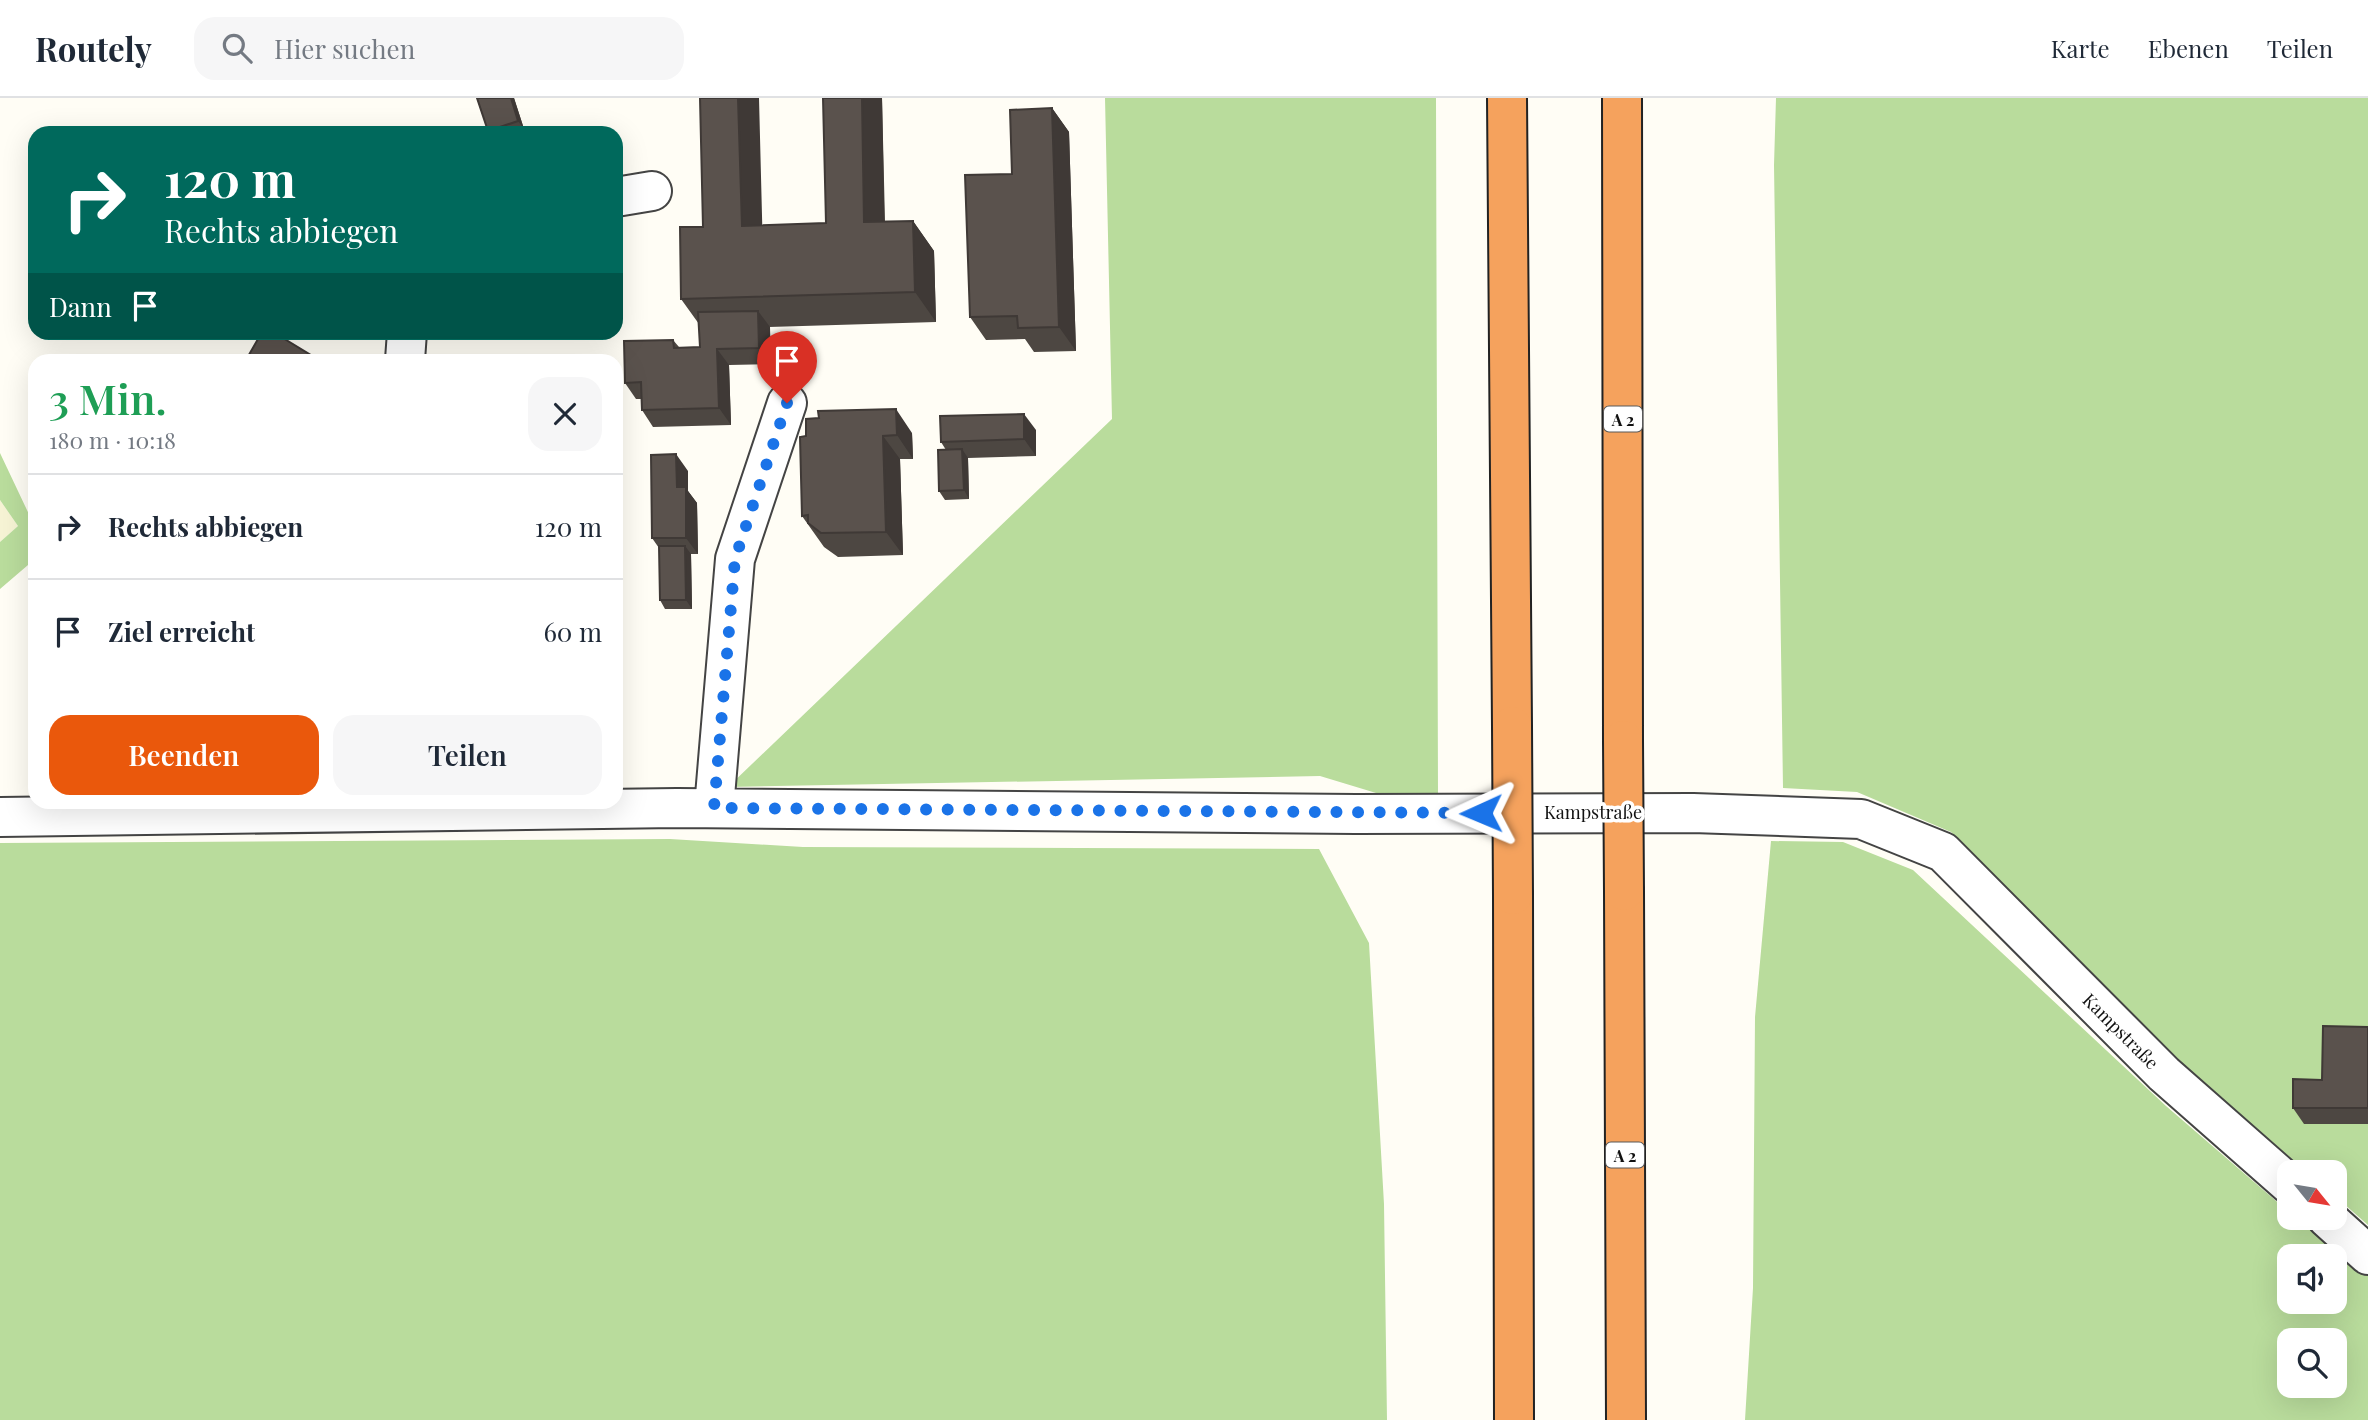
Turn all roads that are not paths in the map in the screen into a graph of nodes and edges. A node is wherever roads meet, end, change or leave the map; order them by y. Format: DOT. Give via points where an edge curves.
graph roads {
  1 [pos="1622,98"];
  2 [pos="1505,104"];
  3 [pos="787,403"];
  4 [pos="623,807"];
  5 [pos="714,808"];
  6 [pos="296,809"];
  7 [pos="0,817"];
  8 [pos="2277,1173"];
  9 [pos="2340,1230"];
  10 [pos="2368,1255"];
  11 [pos="1514,1420"];
  12 [pos="1626,1420"];
  1 -- 12 [label="highway, A 2, bridge"];
  2 -- 11 [label="highway, bridge" via="1513,726"];
  3 -- 5 [label="street" via="735,559"];
  4 -- 5 [label="street, Kampstraße"];
  5 -- 8 [label="street, Kampstraße" via="1693,813 1861,819 1943,852 2164,1074"];
  6 -- 7 [label="street, Kampstraße"];
  9 -- 10 [label="street"];
}
